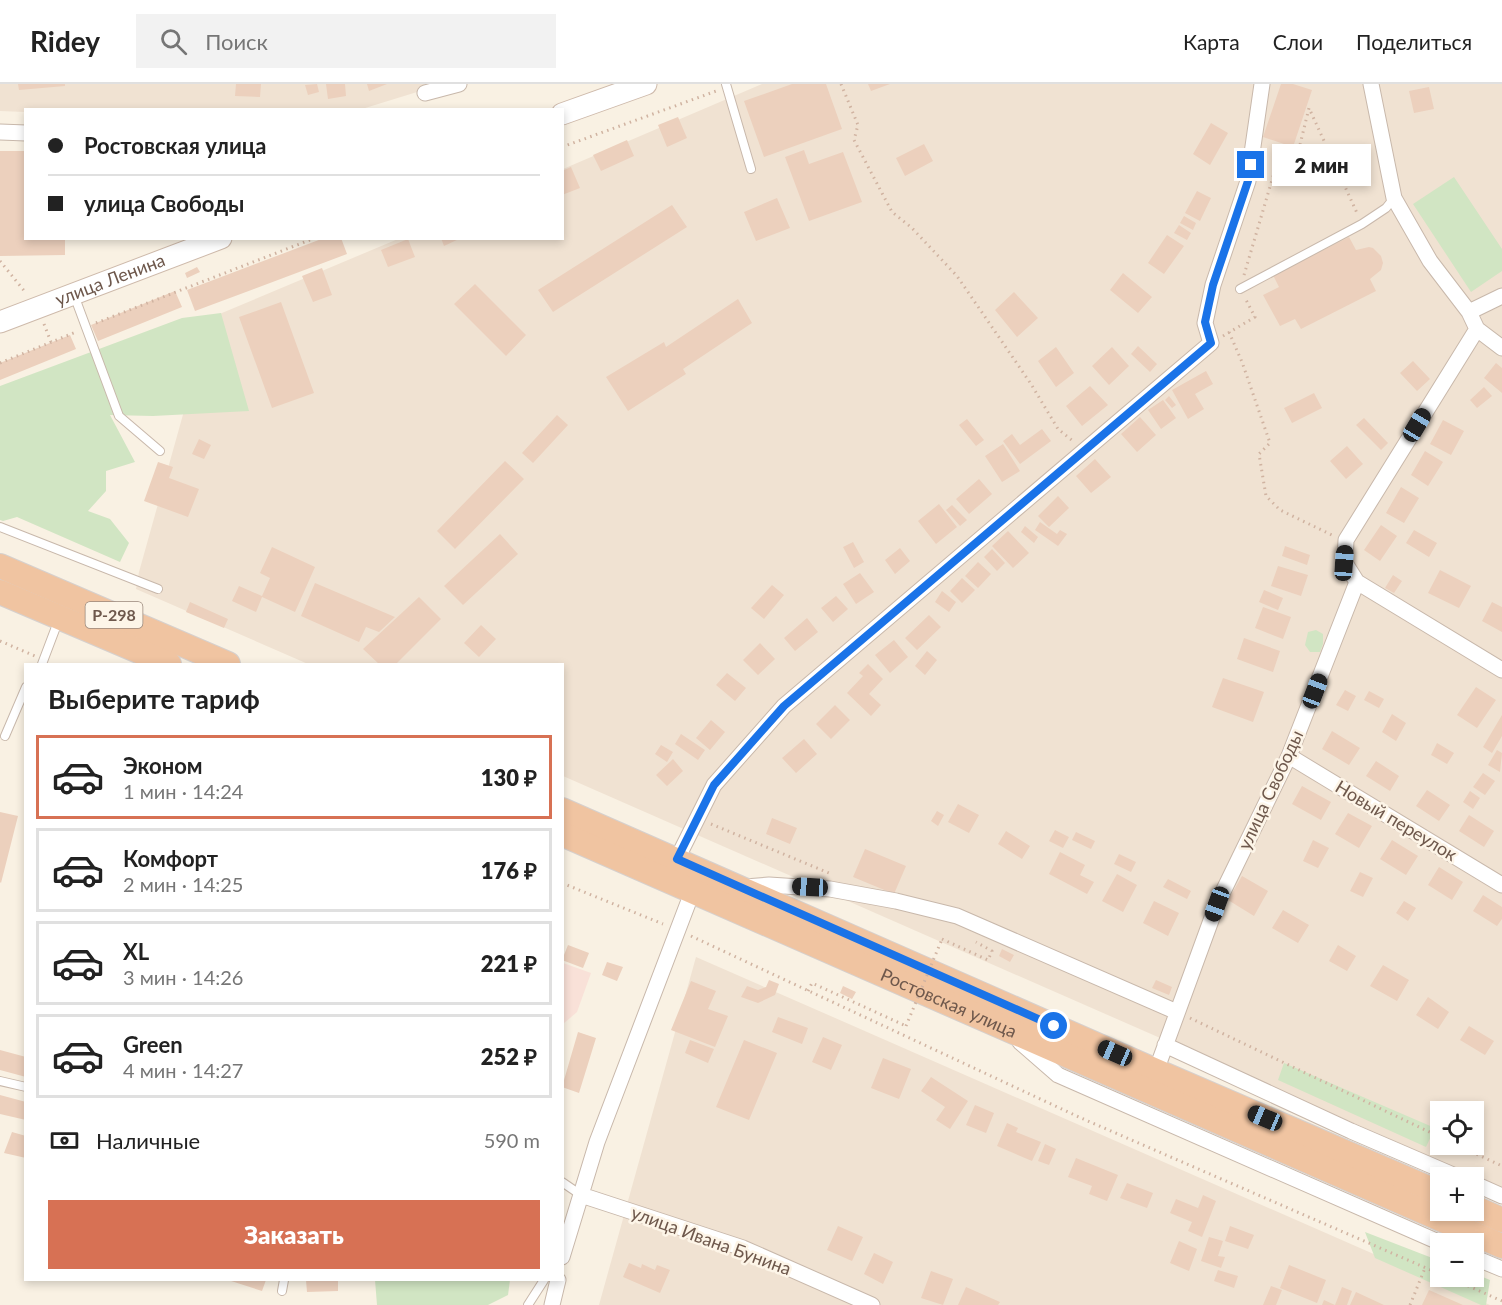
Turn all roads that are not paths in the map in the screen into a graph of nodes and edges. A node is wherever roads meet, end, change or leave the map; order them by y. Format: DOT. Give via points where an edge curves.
graph roads {
  1 [pos="459,84"];
  2 [pos="646,84"];
  3 [pos="1262,84"];
  4 [pos="1371,84"];
  5 [pos="726,86"];
  6 [pos="425,93"];
  7 [pos="564,113"];
  8 [pos="0,132"];
  9 [pos="24,133"];
  10 [pos="751,170"];
  11 [pos="1394,198"];
  12 [pos="216,240"];
  13 [pos="1240,289"];
  14 [pos="74,294"];
  15 [pos="1502,296"];
  16 [pos="1469,312"];
  17 [pos="0,322"];
  18 [pos="1477,329"];
  19 [pos="1502,348"];
  20 [pos="160,451"];
  21 [pos="0,527"];
  22 [pos="0,566"];
  23 [pos="1358,582"];
  24 [pos="158,589"];
  25 [pos="0,592"];
  26 [pos="60,618"];
  27 [pos="43,663"];
  28 [pos="167,663"];
  29 [pos="226,663"];
  30 [pos="1502,670"];
  31 [pos="24,692"];
  32 [pos="5,736"];
  33 [pos="1289,756"];
  34 [pos="564,811"];
  35 [pos="564,835"];
  36 [pos="677,859"];
  37 [pos="1502,885"];
  38 [pos="742,888"];
  39 [pos="693,890"];
  40 [pos="1177,1012"];
  41 [pos="1005,1028"];
  42 [pos="1165,1045"];
  43 [pos="1156,1071"];
  44 [pos="0,1081"];
  45 [pos="24,1087"];
  46 [pos="1434,1167"];
  47 [pos="564,1183"];
  48 [pos="1484,1188"];
  49 [pos="1430,1189"];
  50 [pos="581,1195"];
  51 [pos="1502,1196"];
  52 [pos="1484,1212"];
  53 [pos="1502,1220"];
  54 [pos="1430,1238"];
  55 [pos="1502,1246"];
  56 [pos="564,1249"];
  57 [pos="1484,1262"];
  58 [pos="1502,1269"];
  59 [pos="284,1281"];
  60 [pos="543,1281"];
  61 [pos="558,1281"];
  62 [pos="282,1291"];
  63 [pos="528,1305"];
  64 [pos="552,1305"];
  65 [pos="872,1305"];
  1 -- 6 [label="street"];
  2 -- 7 [label="main road"];
  3 -- 36 [label="street" via="1248,181 1213,285 1205,322 1211,343 784,706 714,785"];
  4 -- 11 [label="street"];
  5 -- 10 [label="lane"];
  8 -- 9 [label="street"];
  11 -- 13 [label="lane" via="1362,224"];
  11 -- 16 [label="street" via="1430,261"];
  12 -- 14 [label="main road, улица Ленина"];
  14 -- 17 [label="main road, улица Ленина"];
  14 -- 20 [label="lane" via="119,416"];
  15 -- 16 [label="street"];
  16 -- 18 [label="street"];
  18 -- 19 [label="street"];
  18 -- 23 [label="street" via="1346,542 1344,563"];
  21 -- 24 [label="lane"];
  22 -- 29 [label="highway, Р-298"];
  23 -- 30 [label="street"];
  23 -- 33 [label="street, улица Свободы"];
  25 -- 26 [label="highway, Р-298"];
  26 -- 27 [label="lane"];
  26 -- 28 [label="highway, Р-298"];
  31 -- 32 [label="lane"];
  33 -- 37 [label="street, Новый переулок"];
  33 -- 40 [label="street, улица Свободы" via="1217,904"];
  34 -- 36 [label="highway, Ростовская улица"];
  35 -- 39 [label="highway, Ростовская улица"];
  36 -- 38 [label="highway, Ростовская улица"];
  38 -- 40 [label="street, Ростовская улица" via="769,885 830,889 957,916"];
  38 -- 43 [label="highway, Ростовская улица"];
  39 -- 41 [label="highway, Ростовская улица"];
  39 -- 50 [label="street" via="597,1142"];
  40 -- 42 [label="street, улица Свободы"];
  41 -- 54 [label="street" via="1058,1075"];
  41 -- 55 [label="highway, Ростовская улица"];
  42 -- 43 [label="street, улица Свободы"];
  42 -- 46 [label="street"];
  43 -- 49 [label="highway, Ростовская улица"];
  44 -- 45 [label="lane"];
  47 -- 50 [label="lane"];
  48 -- 51 [label="street"];
  50 -- 56 [label="street"];
  50 -- 65 [label="street, улица Ивана Бунина" via="743,1248"];
  52 -- 53 [label="highway"];
  57 -- 58 [label="street"];
  59 -- 62 [label="lane"];
  60 -- 63 [label="lane"];
  61 -- 64 [label="street"];
}
